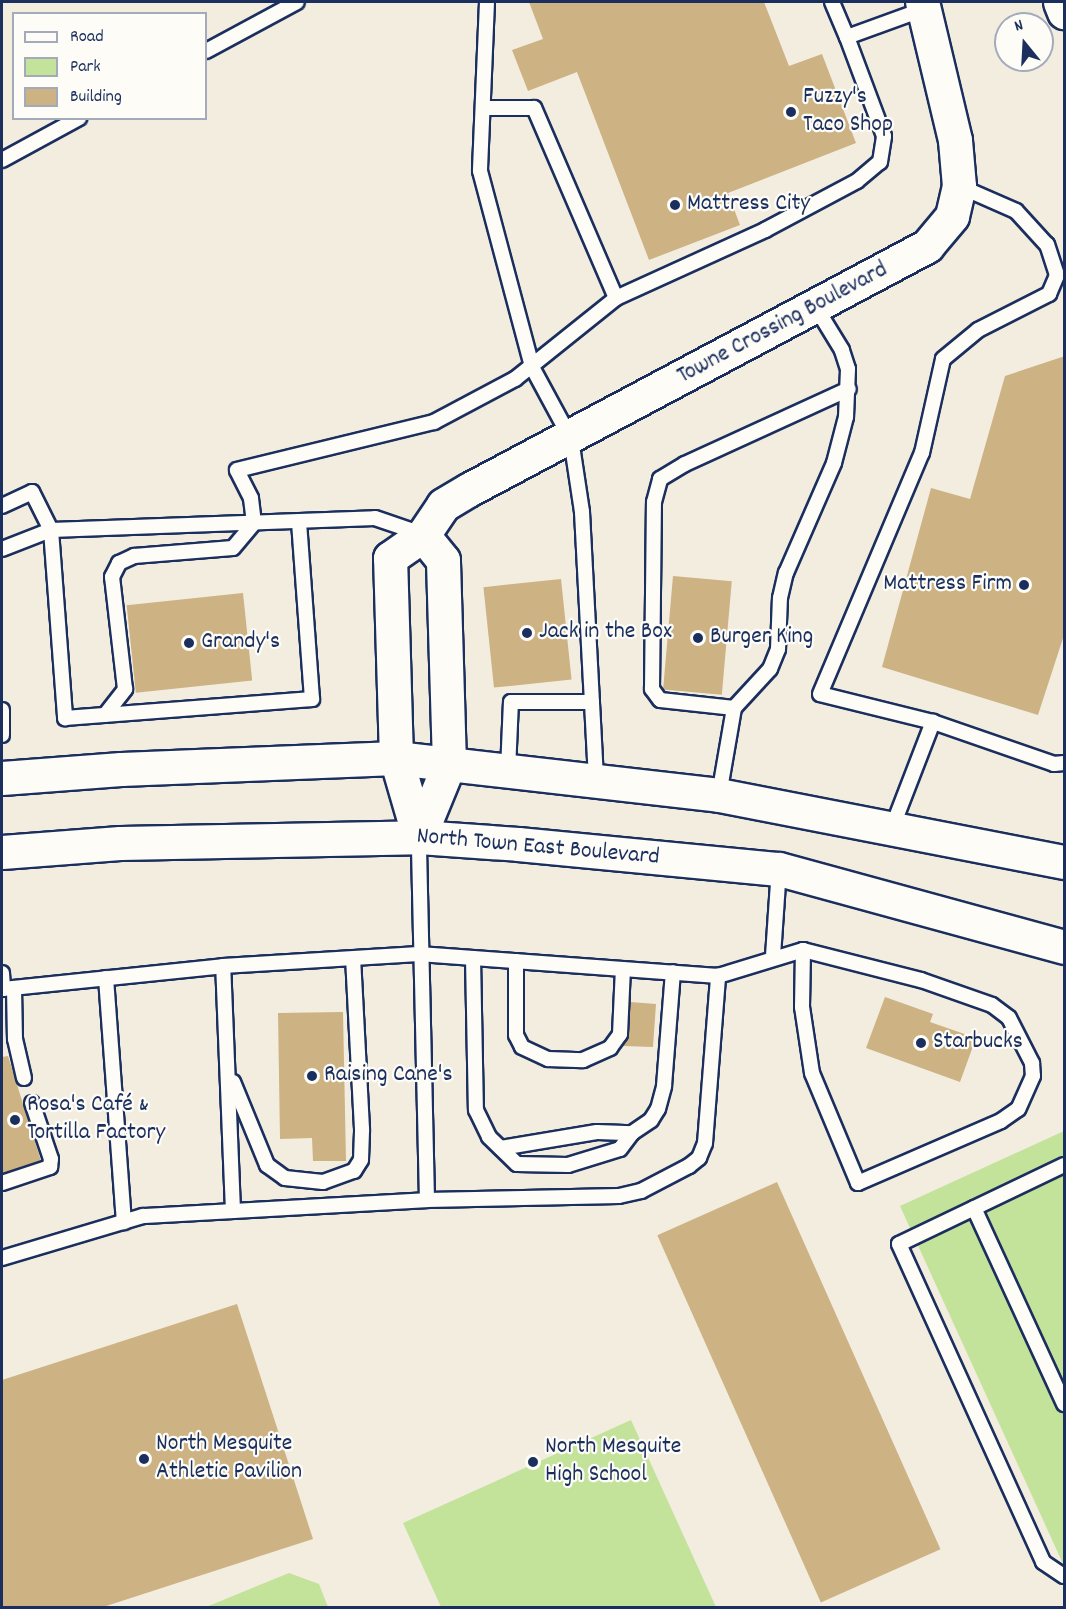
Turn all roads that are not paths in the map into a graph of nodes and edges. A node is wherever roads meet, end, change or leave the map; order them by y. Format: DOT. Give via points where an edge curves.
graph roads {
  1 [pos="297,2"];
  2 [pos="487,2"];
  3 [pos="832,2"];
  4 [pos="1060,2"];
  5 [pos="923,5"];
  6 [pos="1065,12"];
  7 [pos="847,37"];
  8 [pos="207,50"];
  9 [pos="483,108"];
  10 [pos="75,120"];
  11 [pos="2,160"];
  12 [pos="959,186"];
  13 [pos="616,298"];
  14 [pos="815,306"];
  15 [pos="532,367"];
  16 [pos="849,389"];
  17 [pos="571,439"];
  18 [pos="2,507"];
  19 [pos="299,521"];
  20 [pos="254,523"];
  21 [pos="51,530"];
  22 [pos="423,535"];
  23 [pos="2,549"];
  24 [pos="592,702"];
  25 [pos="734,708"];
  26 [pos="2,710"];
  27 [pos="105,715"];
  28 [pos="933,722"];
  29 [pos="2,735"];
  30 [pos="396,758"];
  31 [pos="1065,763"];
  32 [pos="449,764"];
  33 [pos="508,770"];
  34 [pos="2,778"];
  35 [pos="596,781"];
  36 [pos="719,795"];
  37 [pos="892,828"];
  38 [pos="419,837"];
  39 [pos="2,852"];
  40 [pos="1065,862"];
  41 [pos="779,869"];
  42 [pos="1065,947"];
  43 [pos="803,950"];
  44 [pos="418,954"];
  45 [pos="773,956"];
  46 [pos="473,958"];
  47 [pos="353,959"];
  48 [pos="516,961"];
  49 [pos="223,966"];
  50 [pos="623,969"];
  51 [pos="673,972"];
  52 [pos="2,973"];
  53 [pos="718,976"];
  54 [pos="106,978"];
  55 [pos="6,988"];
  56 [pos="228,1069"];
  57 [pos="24,1078"];
  58 [pos="32,1103"];
  59 [pos="632,1133"];
  60 [pos="501,1148"];
  61 [pos="1064,1167"];
  62 [pos="2,1183"];
  63 [pos="427,1200"];
  64 [pos="974,1208"];
  65 [pos="233,1211"];
  66 [pos="124,1222"];
  67 [pos="2,1258"];
  68 [pos="1065,1404"];
  69 [pos="1065,1576"];
  1 -- 8 [label="lane"];
  2 -- 9 [label="lane"];
  3 -- 7 [label="lane"];
  4 -- 6 [label="main road"];
  5 -- 7 [label="lane"];
  5 -- 12 [label="main road, Towne Crossing Boulevard" via="955,140"];
  7 -- 13 [label="lane" via="884,136 880,162 856,181 765,230"];
  9 -- 13 [label="lane" via="534,108"];
  9 -- 15 [label="lane" via="480,171"];
  10 -- 11 [label="lane"];
  12 -- 14 [label="main road, Towne Crossing Boulevard" via="952,216 927,246"];
  12 -- 28 [label="lane" via="1016,211 1047,245 1057,275 1049,294 978,330 943,359 922,453 820,694"];
  13 -- 15 [label="lane"];
  14 -- 16 [label="lane" via="842,350"];
  14 -- 17 [label="main road, Towne Crossing Boulevard"];
  15 -- 17 [label="lane"];
  15 -- 20 [label="lane" via="434,422 237,470 251,498"];
  16 -- 25 [label="lane" via="834,463 786,573 780,598 778,649 770,669"];
  16 -- 25 [label="lane" via="660,479 653,513 652,689 660,700"];
  17 -- 22 [label="main road, Towne Crossing Boulevard" via="443,505"];
  17 -- 24 [label="lane" via="582,512"];
  18 -- 21 [label="lane" via="32,492"];
  19 -- 20 [label="lane"];
  19 -- 22 [label="lane" via="375,518"];
  19 -- 27 [label="lane" via="312,699"];
  20 -- 21 [label="lane"];
  20 -- 27 [label="lane" via="233,549 134,556 119,563 112,577 125,689"];
  21 -- 23 [label="lane"];
  21 -- 27 [label="lane" via="65,718"];
  22 -- 30 [label="main road, Towne Crossing Boulevard" via="390,558"];
  22 -- 32 [label="main road" via="443,560"];
  24 -- 33 [label="lane" via="511,702"];
  24 -- 35 [label="lane"];
  25 -- 36 [label="lane"];
  26 -- 29 [label="lane"];
  28 -- 31 [label="lane" via="1054,764"];
  28 -- 37 [label="lane"];
  30 -- 32 [label="main road"];
  30 -- 34 [label="main road"];
  30 -- 38 [label="main road, Towne Crossing Boulevard"];
  32 -- 33 [label="main road"];
  32 -- 38 [label="main road"];
  33 -- 35 [label="main road"];
  35 -- 36 [label="main road"];
  36 -- 37 [label="main road"];
  37 -- 40 [label="main road"];
  38 -- 39 [label="main road, North Town East Boulevard" via="120,843"];
  38 -- 41 [label="main road, North Town East Boulevard"];
  38 -- 44 [label="lane"];
  41 -- 42 [label="main road, North Town East Boulevard"];
  41 -- 45 [label="lane"];
  43 -- 43 [label="lane" via="802,1007 812,1073 858,1184 982,1130 1018,1109 1033,1076 1032,1062 1009,1018 992,1005 921,980"];
  43 -- 45 [label="lane"];
  44 -- 46 [label="lane"];
  44 -- 47 [label="lane"];
  44 -- 63 [label="lane"];
  45 -- 53 [label="lane"];
  46 -- 48 [label="lane"];
  46 -- 60 [label="lane" via="476,1110 489,1137"];
  47 -- 49 [label="lane"];
  47 -- 56 [label="lane" via="362,1129 361,1160 354,1171 323,1182 302,1181 285,1178 267,1165"];
  48 -- 50 [label="lane"];
  48 -- 50 [label="lane" via="516,1035 522,1047 548,1059 583,1059 610,1048 620,1034"];
  49 -- 54 [label="lane"];
  49 -- 56 [label="lane"];
  50 -- 51 [label="lane"];
  51 -- 53 [label="lane"];
  51 -- 59 [label="lane" via="664,1086 658,1109 643,1128"];
  52 -- 55 [label="lane"];
  53 -- 63 [label="lane" via="705,1143 699,1158 689,1166 641,1191 619,1196"];
  54 -- 55 [label="lane"];
  54 -- 66 [label="lane"];
  55 -- 57 [label="lane"];
  56 -- 65 [label="lane"];
  58 -- 62 [label="lane" via="51,1159 50,1167"];
  59 -- 60 [label="lane" via="597,1132"];
  59 -- 60 [label="lane" via="620,1149 568,1165 517,1164"];
  61 -- 64 [label="lane"];
  63 -- 65 [label="lane"];
  64 -- 68 [label="lane"];
  64 -- 69 [label="lane" via="899,1244 1043,1562"];
  65 -- 66 [label="lane" via="143,1216"];
  66 -- 67 [label="lane"];
}
